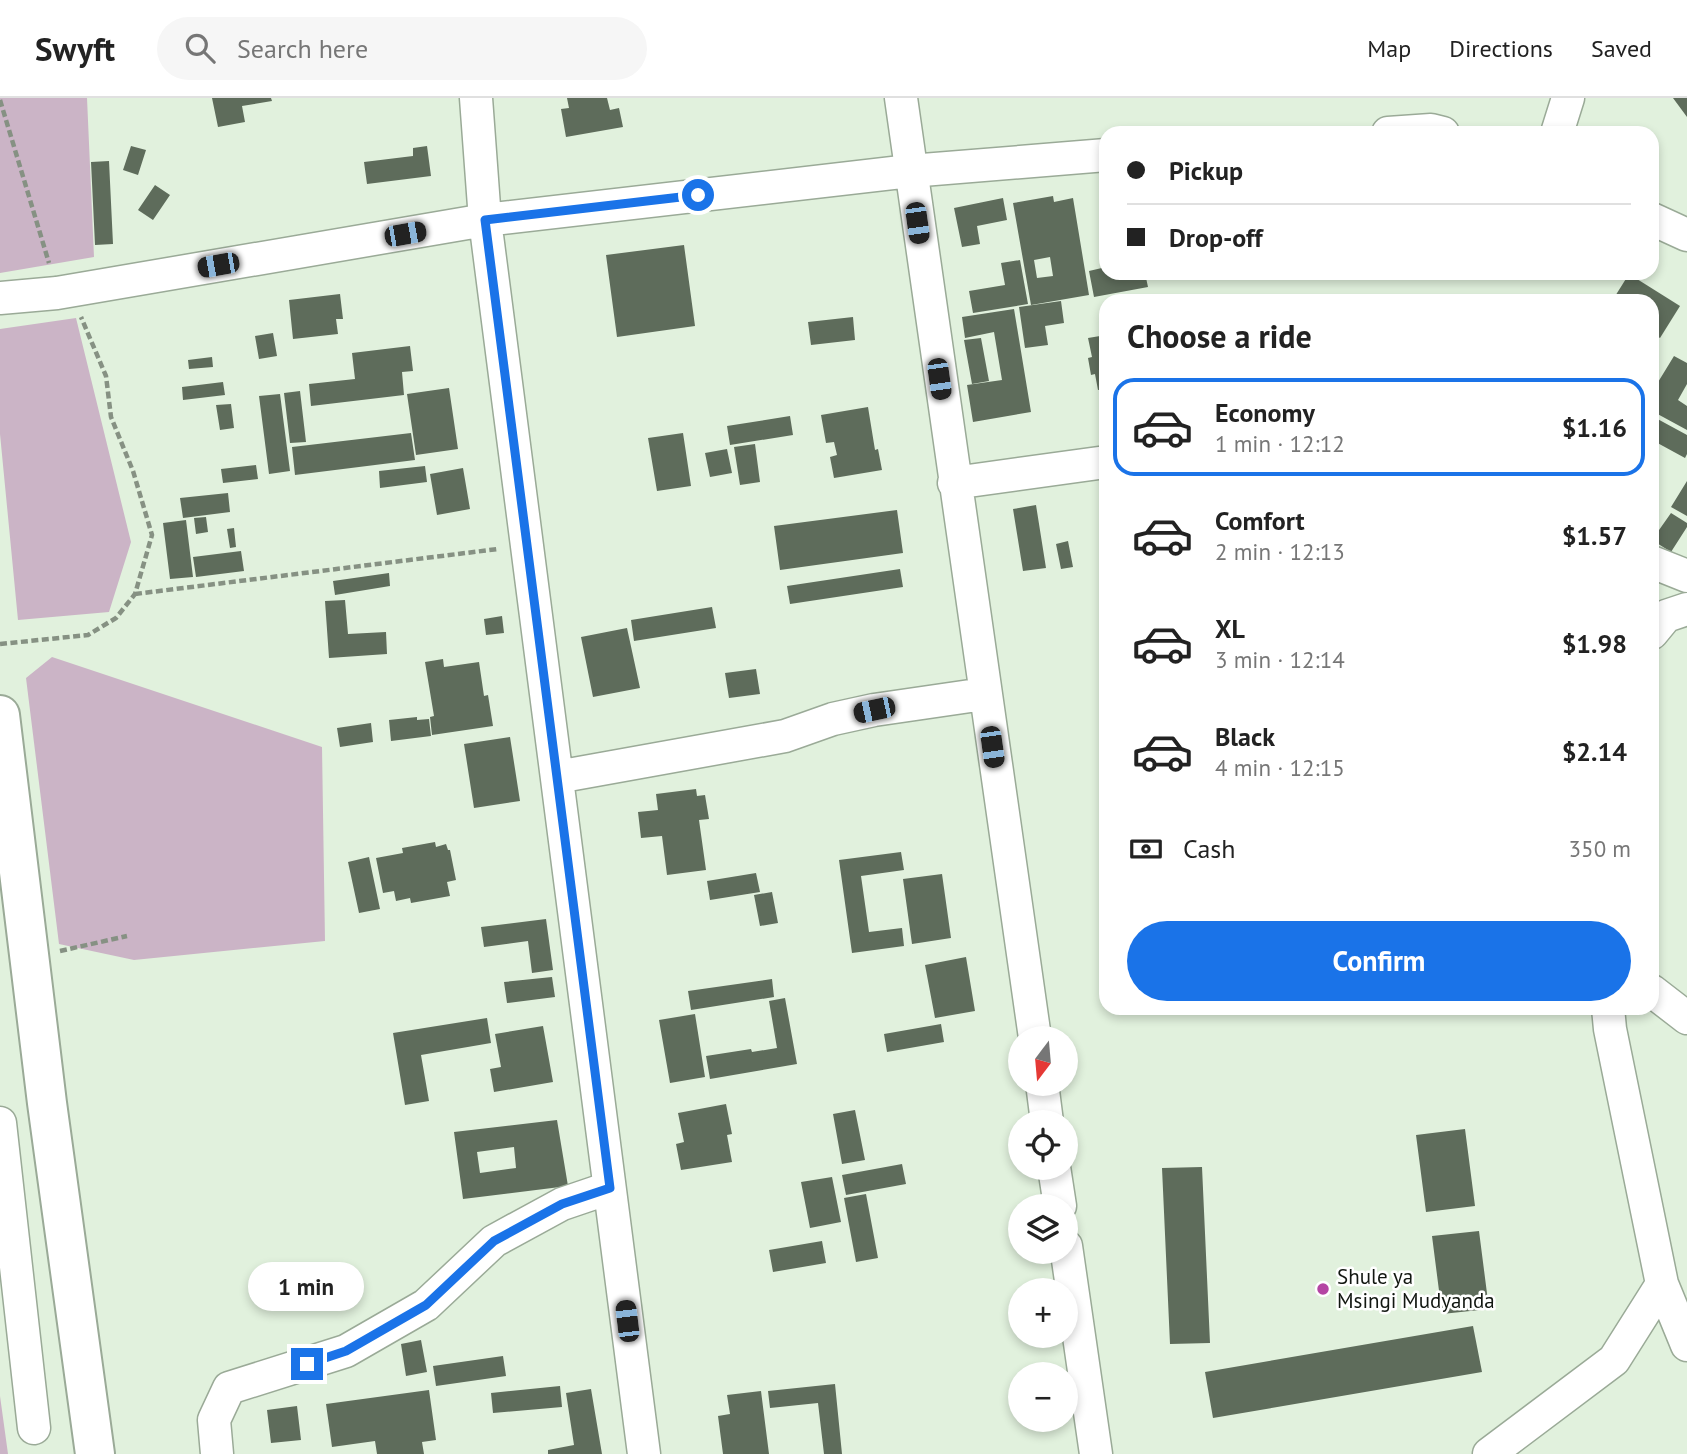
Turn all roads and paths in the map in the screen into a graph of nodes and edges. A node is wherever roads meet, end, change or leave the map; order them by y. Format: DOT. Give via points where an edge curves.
graph roads {
  1 [pos="476,98"];
  2 [pos="901,98"];
  3 [pos="1568,98"];
  4 [pos="0,100"];
  5 [pos="1559,126"];
  6 [pos="1099,156"];
  7 [pos="910,171"];
  8 [pos="485,220"];
  9 [pos="1659,222"];
  10 [pos="1687,235"];
  11 [pos="57,293"];
  12 [pos="0,298"];
  13 [pos="1099,464"];
  14 [pos="954,483"];
  15 [pos="527,546"];
  16 [pos="1659,565"];
  17 [pos="1687,576"];
  18 [pos="135,594"];
  19 [pos="1687,608"];
  20 [pos="1659,625"];
  21 [pos="0,645"];
  22 [pos="984,694"];
  23 [pos="0,715"];
  24 [pos="557,777"];
  25 [pos="127,936"];
  26 [pos="30,962"];
  27 [pos="1659,996"];
  28 [pos="1609,1015"];
  29 [pos="1687,1018"];
  30 [pos="1033,1026"];
  31 [pos="0,1123"];
  32 [pos="610,1188"];
  33 [pos="1069,1264"];
  34 [pos="1662,1284"];
  35 [pos="1687,1345"];
  36 [pos="34,1428"];
  37 [pos="95,1454"];
  38 [pos="216,1454"];
  39 [pos="644,1454"];
  40 [pos="1096,1454"];
  41 [pos="1489,1454"];
  1 -- 8 [label="street"];
  2 -- 7 [label="street"];
  3 -- 5 [label="street"];
  4 -- 11 [label="path"];
  6 -- 7 [label="street"];
  7 -- 8 [label="street"];
  7 -- 14 [label="street"];
  8 -- 11 [label="street"];
  8 -- 15 [label="street"];
  9 -- 10 [label="street"];
  11 -- 12 [label="street"];
  11 -- 18 [label="path" via="83,320 106,376 111,417 152,536"];
  13 -- 14 [label="street"];
  14 -- 22 [label="street"];
  15 -- 18 [label="path"];
  15 -- 24 [label="street"];
  16 -- 17 [label="street"];
  18 -- 21 [label="path" via="116,618 88,635"];
  19 -- 20 [label="street" via="1667,615"];
  22 -- 24 [label="street" via="874,710 785,736"];
  22 -- 30 [label="street"];
  23 -- 26 [label="highway"];
  24 -- 32 [label="street"];
  25 -- 26 [label="path" via="72,947"];
  26 -- 37 [label="highway"];
  27 -- 29 [label="street"];
  28 -- 34 [label="street"];
  31 -- 36 [label="street"];
  32 -- 38 [label="street" via="562,1204 494,1241 426,1305 346,1351 229,1388 214,1420"];
  32 -- 39 [label="street"];
  33 -- 40 [label="street"];
  34 -- 35 [label="street"];
  34 -- 41 [label="street" via="1614,1360"];
}
